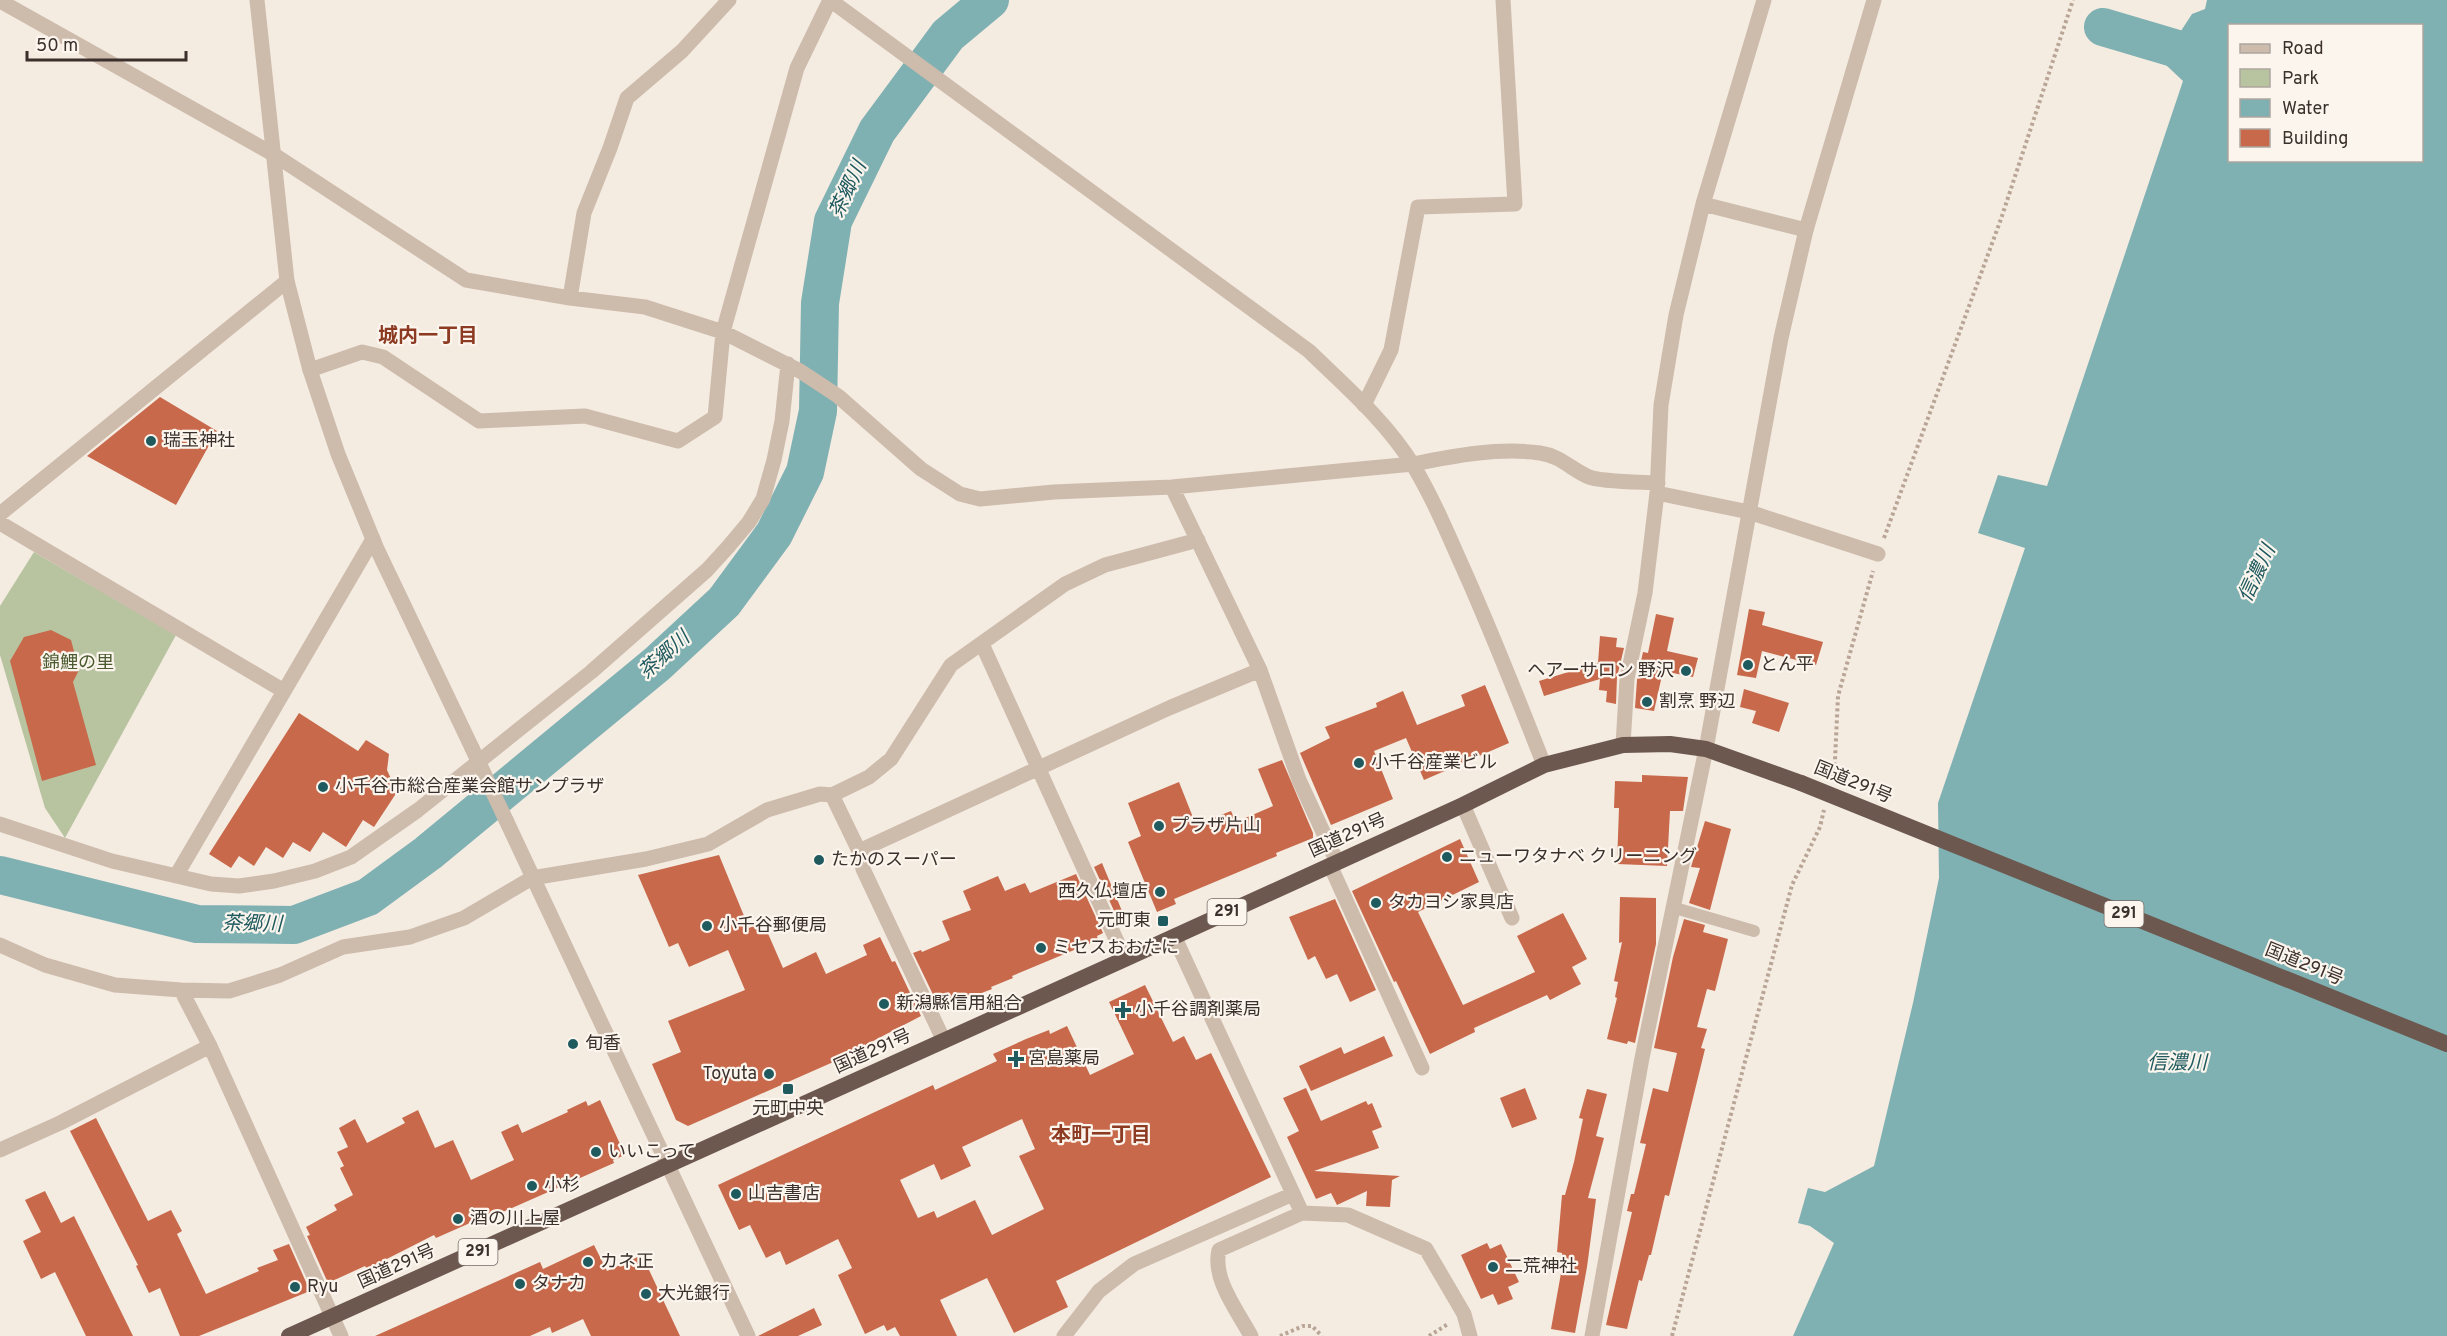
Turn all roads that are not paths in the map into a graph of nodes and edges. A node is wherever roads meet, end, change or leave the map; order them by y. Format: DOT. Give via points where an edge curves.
graph roads {
  1 [pos="0,0"];
  2 [pos="257,0"];
  3 [pos="729,0"];
  4 [pos="1503,0"];
  5 [pos="1764,0"];
  6 [pos="1874,0"];
  7 [pos="836,2"];
  8 [pos="273,153"];
  9 [pos="1703,204"];
  10 [pos="1806,230"];
  11 [pos="287,281"];
  12 [pos="570,298"];
  13 [pos="723,332"];
  14 [pos="794,368"];
  15 [pos="310,370"];
  16 [pos="1364,405"];
  17 [pos="1413,464"];
  18 [pos="1172,487"];
  19 [pos="1657,488"];
  20 [pos="1749,512"];
  21 [pos="0,514"];
  22 [pos="0,523"];
  23 [pos="373,539"];
  24 [pos="1198,540"];
  25 [pos="1878,554"];
  26 [pos="982,644"];
  27 [pos="1260,670"];
  28 [pos="284,691"];
  29 [pos="1623,745"];
  30 [pos="1706,749"];
  31 [pos="1544,765"];
  32 [pos="1038,770"];
  33 [pos="832,795"];
  34 [pos="1463,805"];
  35 [pos="0,825"];
  36 [pos="859,851"];
  37 [pos="1334,863"];
  38 [pos="176,876"];
  39 [pos="532,878"];
  40 [pos="1675,908"];
  41 [pos="1512,918"];
  42 [pos="1754,931"];
  43 [pos="1174,936"];
  44 [pos="0,945"];
  45 [pos="1125,959"];
  46 [pos="181,990"];
  47 [pos="944,1041"];
  48 [pos="2447,1044"];
  49 [pos="210,1046"];
  50 [pos="1422,1068"];
  51 [pos="0,1150"];
  52 [pos="667,1167"];
  53 [pos="1293,1194"];
  54 [pos="1302,1213"];
  55 [pos="333,1318"];
  56 [pos="290,1336"];
  57 [pos="341,1336"];
  58 [pos="748,1336"];
  59 [pos="1064,1336"];
  60 [pos="1251,1336"];
  61 [pos="1470,1336"];
  62 [pos="1592,1336"];
  1 -- 8 [label="street"];
  2 -- 8 [label="street"];
  3 -- 12 [label="street" via="682,51 627,98 584,213"];
  4 -- 16 [label="street" via="1515,204 1418,207 1391,350"];
  5 -- 9 [label="street"];
  6 -- 10 [label="street"];
  7 -- 13 [label="street" via="797,68"];
  7 -- 16 [label="street" via="1309,351"];
  8 -- 11 [label="street"];
  8 -- 12 [label="street" via="466,280"];
  9 -- 10 [label="street"];
  9 -- 19 [label="street" via="1666,371"];
  10 -- 20 [label="street" via="1781,338"];
  11 -- 15 [label="street"];
  11 -- 21 [label="street"];
  12 -- 13 [label="street" via="645,307"];
  13 -- 14 [label="street"];
  13 -- 15 [label="street" via="716,417 678,441 585,416 479,421 383,357 362,352"];
  14 -- 18 [label="street" via="838,396 921,469 960,494 980,499"];
  14 -- 38 [label="street" via="763,499 749,522 707,570 591,672 418,810 351,857 315,871 239,886"];
  15 -- 23 [label="street" via="338,454"];
  16 -- 17 [label="street"];
  17 -- 18 [label="street"];
  17 -- 19 [label="street" via="1494,452 1539,453 1568,463 1590,477"];
  17 -- 31 [label="street" via="1486,618"];
  18 -- 24 [label="street"];
  19 -- 20 [label="street"];
  19 -- 29 [label="street" via="1646,593 1627,679"];
  20 -- 25 [label="street"];
  20 -- 30 [label="street"];
  22 -- 28 [label="street"];
  23 -- 28 [label="street"];
  23 -- 39 [label="street, bridge"];
  24 -- 26 [label="street" via="1105,565 1065,584"];
  24 -- 27 [label="street"];
  26 -- 32 [label="street"];
  26 -- 33 [label="street" via="951,665 891,759 869,777"];
  27 -- 32 [label="street"];
  27 -- 37 [label="street"];
  28 -- 38 [label="street"];
  29 -- 30 [label="highway, 国道291号 / 291" via="1670,744"];
  29 -- 31 [label="highway, 国道291号 / 291"];
  30 -- 40 [label="street"];
  30 -- 48 [label="highway, 国道291号 / 291, bridge" via="1801,783"];
  31 -- 34 [label="highway, 国道291号 / 291"];
  32 -- 36 [label="street"];
  32 -- 45 [label="street"];
  33 -- 36 [label="street"];
  33 -- 39 [label="street" via="820,794 767,810 708,844"];
  34 -- 37 [label="highway, 国道291号 / 291"];
  34 -- 41 [label="street"];
  35 -- 38 [label="street" via="112,861"];
  36 -- 47 [label="street" via="863,869"];
  37 -- 43 [label="highway, 国道291号 / 291"];
  37 -- 50 [label="street"];
  39 -- 46 [label="street" via="464,918 410,937 343,947 280,975 229,991"];
  39 -- 52 [label="street"];
  40 -- 42 [label="lane"];
  40 -- 62 [label="street" via="1642,1058"];
  43 -- 45 [label="highway, 国道291号 / 291"];
  43 -- 53 [label="street"];
  44 -- 46 [label="street" via="45,965 115,985"];
  45 -- 47 [label="highway, 国道291号 / 291"];
  46 -- 49 [label="street"];
  47 -- 52 [label="highway, 国道291号 / 291"];
  49 -- 51 [label="street"];
  49 -- 55 [label="street"];
  52 -- 55 [label="highway, 国道291号 / 291"];
  52 -- 58 [label="street"];
  53 -- 54 [label="street"];
  53 -- 59 [label="street" via="1134,1264 1099,1291"];
  54 -- 60 [label="street" via="1219,1250 1218,1273"];
  54 -- 61 [label="street" via="1348,1215 1426,1249 1464,1314"];
  55 -- 56 [label="highway, 国道291号 / 291"];
  55 -- 57 [label="street"];
}
